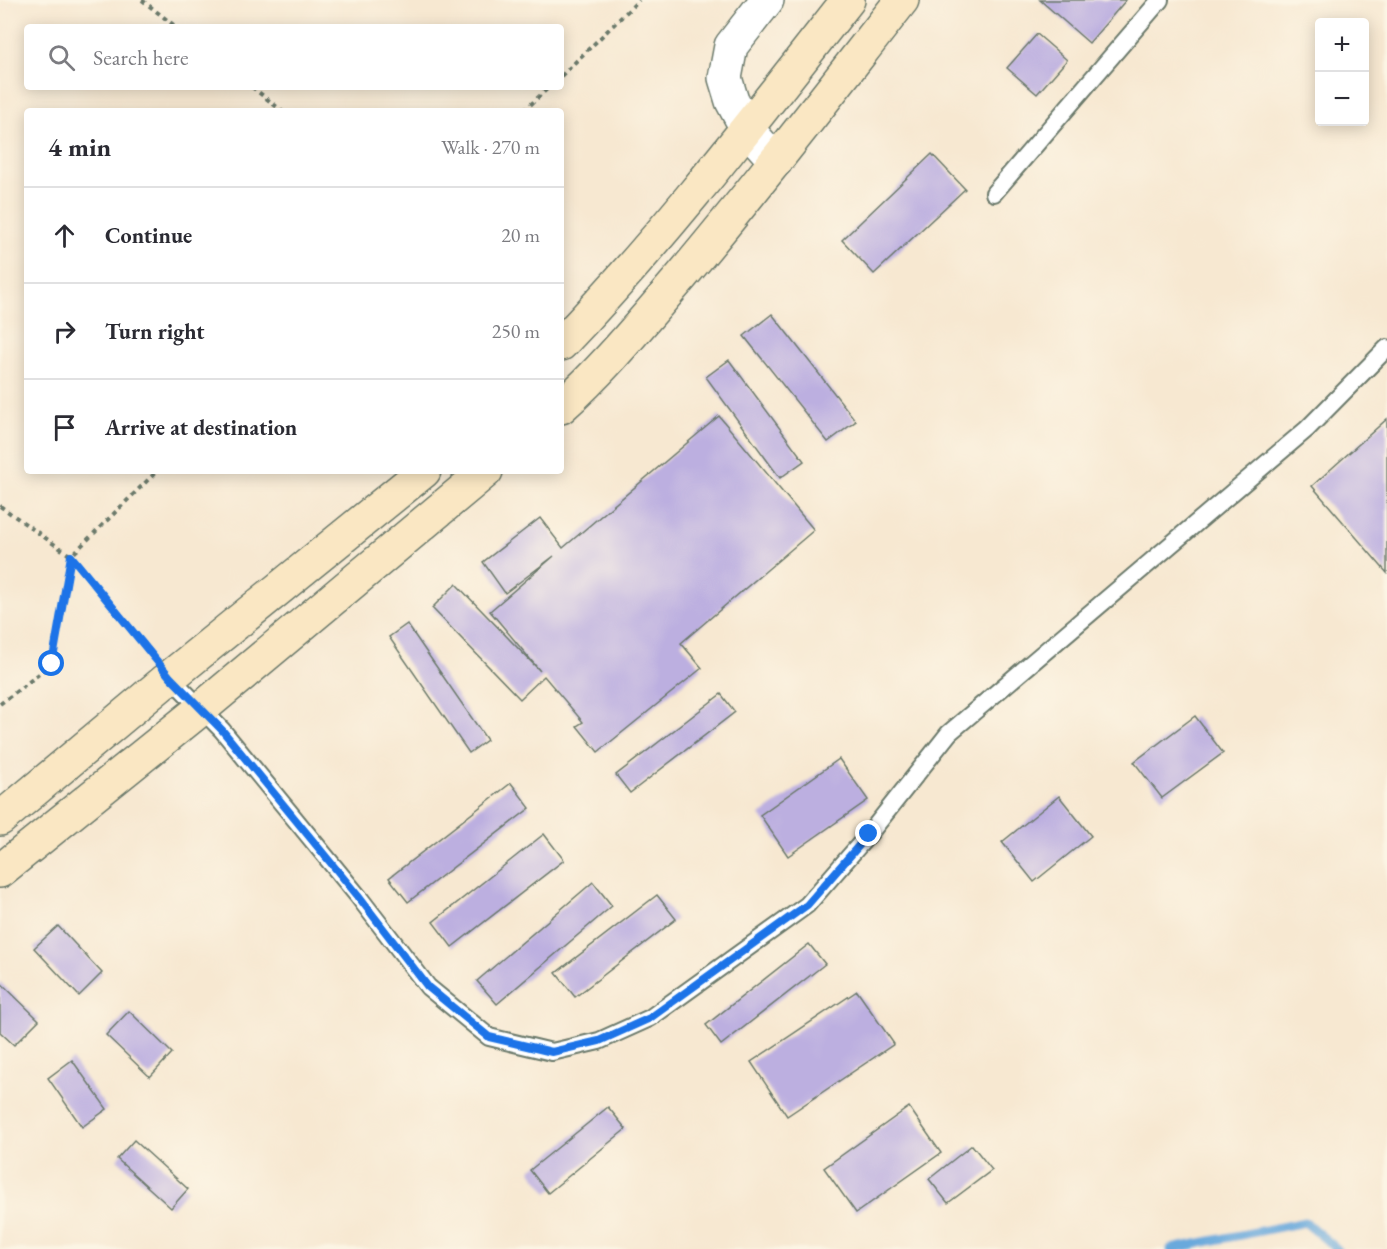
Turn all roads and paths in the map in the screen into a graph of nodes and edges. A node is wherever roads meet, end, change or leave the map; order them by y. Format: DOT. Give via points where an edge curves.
graph roads {
  1 [pos="142,0"];
  2 [pos="639,0"];
  3 [pos="767,0"];
  4 [pos="848,0"];
  5 [pos="902,0"];
  6 [pos="1160,0"];
  7 [pos="172,24"];
  8 [pos="564,72"];
  9 [pos="256,90"];
  10 [pos="546,90"];
  11 [pos="278,108"];
  12 [pos="527,108"];
  13 [pos="747,129"];
  14 [pos="776,161"];
  15 [pos="994,193"];
  16 [pos="564,341"];
  17 [pos="1387,348"];
  18 [pos="564,404"];
  19 [pos="154,474"];
  20 [pos="420,474"];
  21 [pos="482,474"];
  22 [pos="0,506"];
  23 [pos="71,556"];
  24 [pos="170,677"];
  25 [pos="0,704"];
  26 [pos="201,709"];
  27 [pos="0,819"];
  28 [pos="0,871"];
  1 -- 7 [label="path"];
  2 -- 8 [label="path"];
  3 -- 13 [label="street" via="731,46 725,78"];
  4 -- 13 [label="main road"];
  5 -- 14 [label="main road"];
  6 -- 15 [label="lane"];
  9 -- 11 [label="path"];
  10 -- 12 [label="path"];
  13 -- 14 [label="street"];
  13 -- 16 [label="main road"];
  14 -- 18 [label="main road" via="634,332"];
  17 -- 26 [label="lane" via="1307,429 949,733 807,905 650,1018 599,1041 552,1052 489,1037 428,987 351,886"];
  19 -- 23 [label="path"];
  20 -- 24 [label="main road"];
  21 -- 26 [label="main road"];
  22 -- 23 [label="path"];
  23 -- 24 [label="path"];
  23 -- 25 [label="path" via="52,664"];
  24 -- 26 [label="lane"];
  24 -- 27 [label="main road"];
  26 -- 28 [label="main road"];
}
